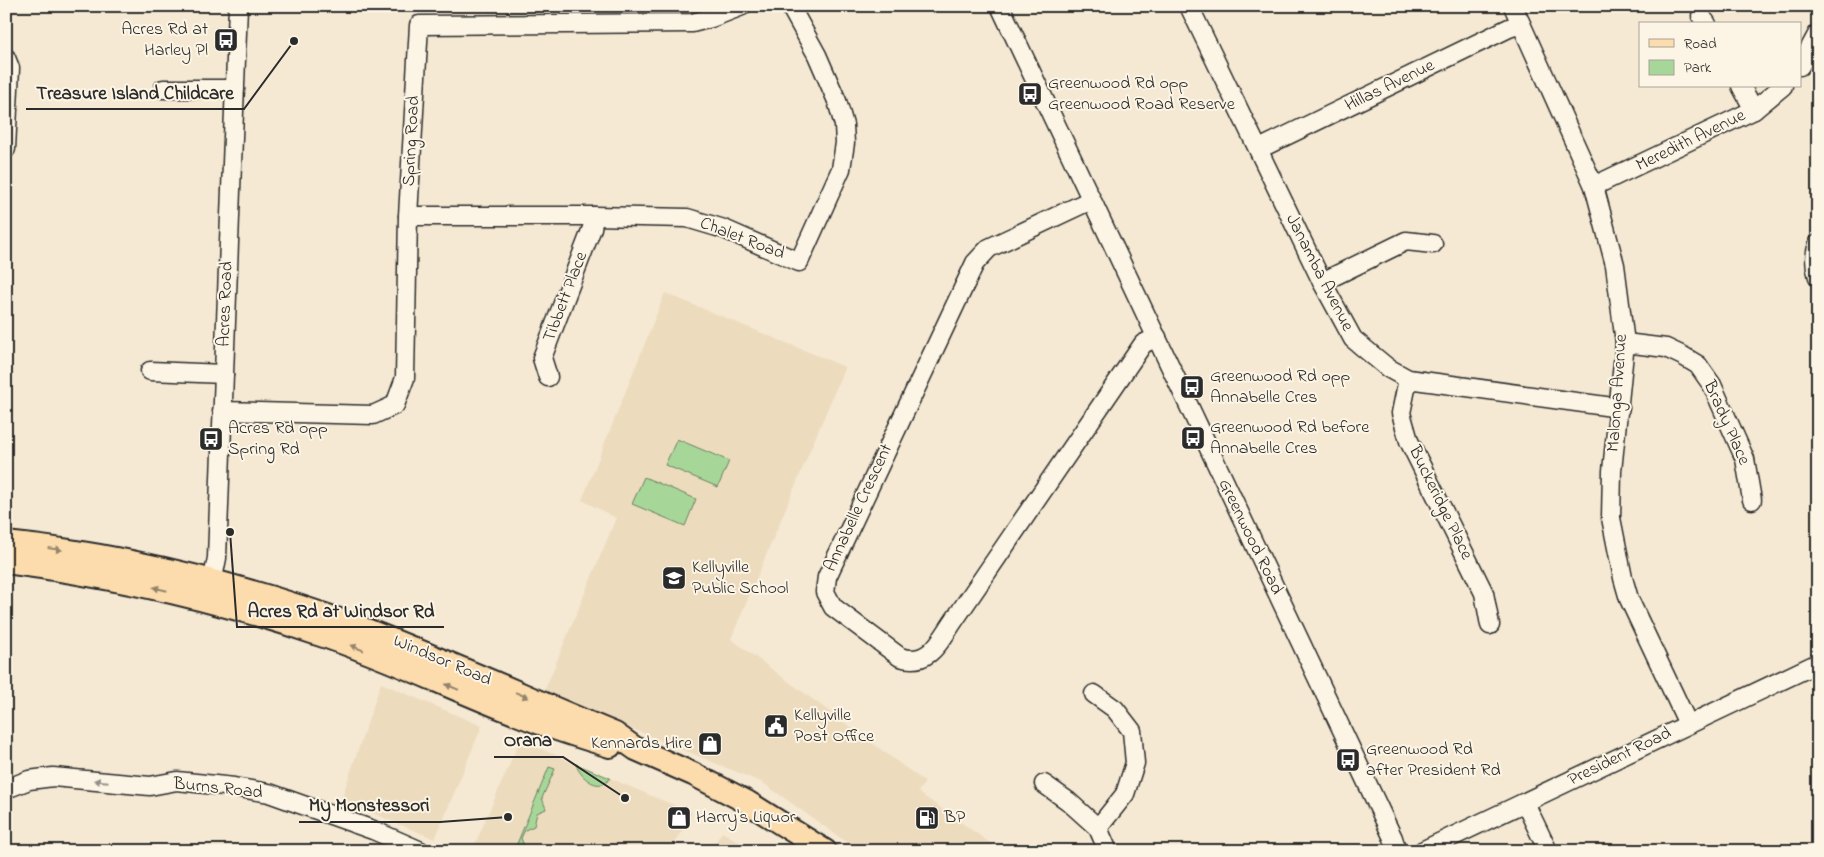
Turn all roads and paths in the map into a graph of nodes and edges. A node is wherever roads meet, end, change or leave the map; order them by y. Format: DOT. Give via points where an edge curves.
graph roads {
  1 [pos="238,6"];
  2 [pos="742,6"];
  3 [pos="790,6"];
  4 [pos="1000,6"];
  5 [pos="1189,6"];
  6 [pos="1513,6"];
  7 [pos="1521,24"];
  8 [pos="1818,33"];
  9 [pos="6,58"];
  10 [pos="1802,62"];
  11 [pos="163,88"];
  12 [pos="1742,88"];
  13 [pos="1781,88"];
  14 [pos="235,89"];
  15 [pos="1754,110"];
  16 [pos="6,149"];
  17 [pos="1259,149"];
  18 [pos="1594,186"];
  19 [pos="1091,200"];
  20 [pos="408,216"];
  21 [pos="594,216"];
  22 [pos="1432,244"];
  23 [pos="1818,244"];
  24 [pos="1818,277"];
  25 [pos="1322,282"];
  26 [pos="1157,337"];
  27 [pos="1626,343"];
  28 [pos="150,371"];
  29 [pos="224,374"];
  30 [pos="548,378"];
  31 [pos="1408,379"];
  32 [pos="1620,408"];
  33 [pos="222,411"];
  34 [pos="1752,500"];
  35 [pos="6,543"];
  36 [pos="6,562"];
  37 [pos="210,591"];
  38 [pos="1490,625"];
  39 [pos="1818,663"];
  40 [pos="1094,694"];
  41 [pos="1688,724"];
  42 [pos="1044,784"];
  43 [pos="12,786"];
  44 [pos="1524,803"];
  45 [pos="1098,828"];
  46 [pos="421,851"];
  47 [pos="825,851"];
  48 [pos="1108,851"];
  49 [pos="1400,851"];
  50 [pos="1422,851"];
  51 [pos="1548,851"];
  1 -- 14 [label="street, Acres Road"];
  2 -- 20 [label="street, Spring Road" via="692,23 419,25"];
  3 -- 21 [label="street, Chalet Road" via="837,101 845,143 841,169 799,262 724,229 687,218"];
  4 -- 19 [label="street, Greenwood Road"];
  5 -- 17 [label="street, Janamba Avenue"];
  6 -- 7 [label="street, Malonga Avenue"];
  7 -- 17 [label="street, Hillas Avenue"];
  7 -- 18 [label="street, Malonga Avenue"];
  8 -- 10 [label="street"];
  9 -- 16 [label="street" via="10,68"];
  11 -- 14 [label="street"];
  12 -- 15 [label="street"];
  13 -- 15 [label="street, Meredith Avenue"];
  14 -- 29 [label="street, Acres Road"];
  15 -- 18 [label="street, Meredith Avenue"];
  17 -- 25 [label="street, Janamba Avenue"];
  18 -- 27 [label="street, Malonga Avenue" via="1615,265"];
  19 -- 26 [label="street, Greenwood Road"];
  19 -- 26 [label="street, Annabelle Crescent" via="989,248 975,263 827,577 825,592 833,607 900,657 921,659 929,654 1143,344"];
  20 -- 21 [label="street, Chalet Road"];
  20 -- 33 [label="street, Spring Road" via="405,378 395,405 374,415"];
  21 -- 30 [label="street, Tibbett Place" via="542,358"];
  22 -- 25 [label="street" via="1406,241"];
  23 -- 24 [label="street" via="1815,257"];
  25 -- 31 [label="street, Janamba Avenue" via="1353,340 1388,368"];
  26 -- 49 [label="street, Greenwood Road"];
  27 -- 32 [label="street, Malonga Avenue"];
  27 -- 34 [label="street, Brady Place" via="1666,348 1698,365 1712,385 1745,460"];
  28 -- 29 [label="street"];
  29 -- 33 [label="street, Acres Road"];
  31 -- 32 [label="street, Janamba Avenue"];
  31 -- 38 [label="street, Buckeridge Place" via="1401,413 1409,442 1484,593"];
  32 -- 41 [label="street, Malonga Avenue" via="1612,471 1611,518 1618,555 1629,599"];
  33 -- 37 [label="street, Acres Road" via="217,558"];
  35 -- 37 [label="main road, Windsor Road, one-way" via="118,559"];
  37 -- 36 [label="main road, Windsor Road, one-way"];
  37 -- 47 [label="main road, Windsor Road" via="236,608 320,634 573,735 612,747 636,749 732,794"];
  39 -- 41 [label="street, President Road"];
  40 -- 45 [label="street" via="1115,709 1132,731 1135,763 1125,794"];
  41 -- 44 [label="street, President Road"];
  42 -- 45 [label="street"];
  46 -- 43 [label="street, Burns Road, one-way" via="373,830 269,793 234,787 177,781 150,786 53,777"];
  44 -- 50 [label="street, President Road"];
  44 -- 51 [label="street"];
  45 -- 48 [label="street"];
}
